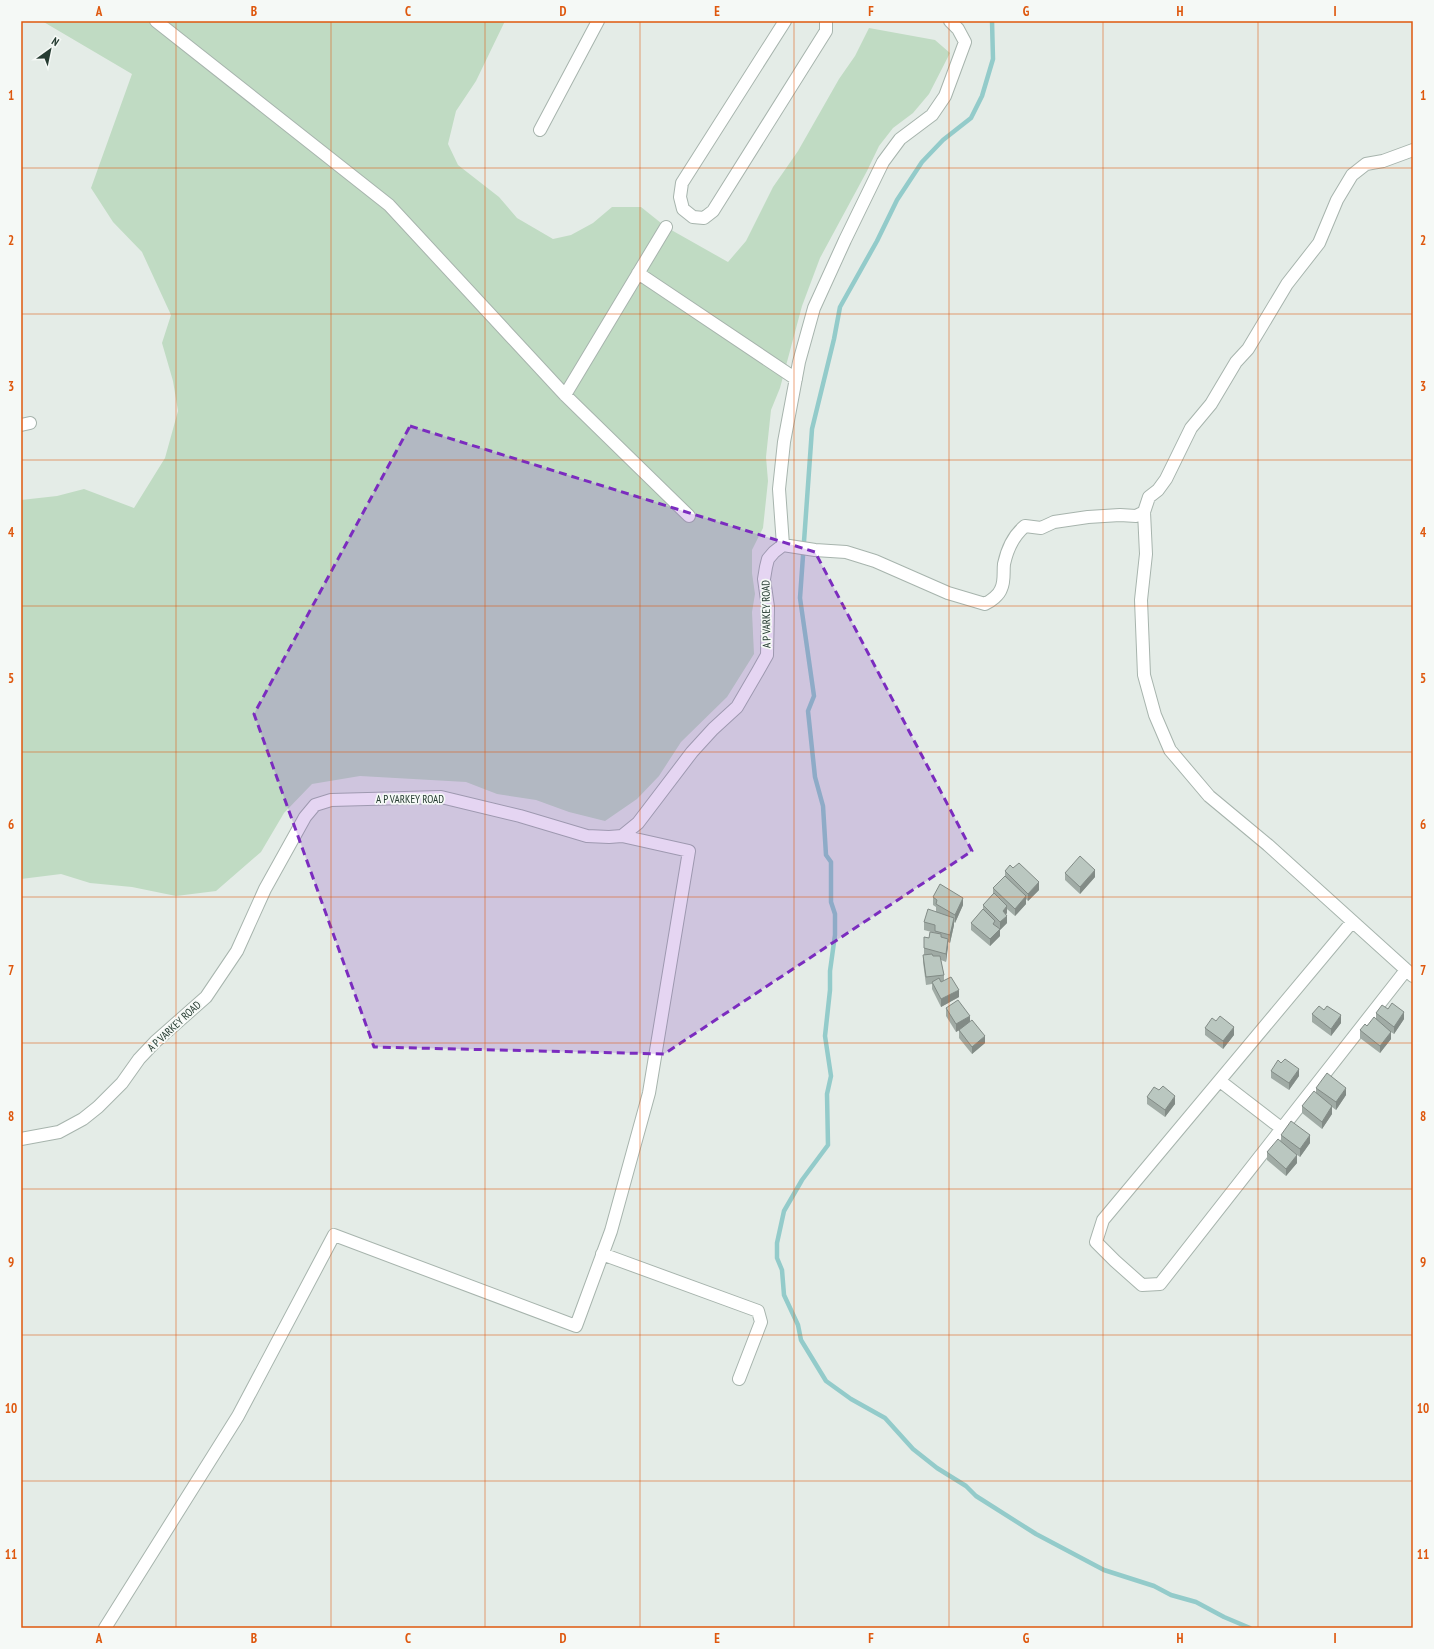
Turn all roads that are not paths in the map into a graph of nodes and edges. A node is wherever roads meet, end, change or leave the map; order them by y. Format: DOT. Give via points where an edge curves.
graph roads {
  1 [pos="156,21"];
  2 [pos="598,21"];
  3 [pos="785,21"];
  4 [pos="826,21"];
  5 [pos="950,21"];
  6 [pos="540,130"];
  7 [pos="1413,150"];
  8 [pos="666,227"];
  9 [pos="638,273"];
  10 [pos="796,379"];
  11 [pos="565,395"];
  12 [pos="1144,512"];
  13 [pos="689,516"];
  14 [pos="778,549"];
  15 [pos="622,836"];
  16 [pos="1352,922"];
  17 [pos="1409,973"];
  18 [pos="1220,1081"];
  19 [pos="1281,1128"];
  20 [pos="21,1139"];
  21 [pos="602,1254"];
  22 [pos="739,1379"];
  23 [pos="105,1628"];
  1 -- 11 [label="street" via="389,205"];
  2 -- 6 [label="street"];
  3 -- 4 [label="street" via="682,183 682,209 693,216 704,218 713,211 826,31"];
  5 -- 10 [label="street" via="965,42 944,96 932,115 900,140 883,162 814,308"];
  7 -- 12 [label="street" via="1366,164 1352,175 1337,200 1319,243 1287,284 1248,349 1236,362 1211,404 1191,428 1166,479 1149,497"];
  8 -- 9 [label="street"];
  9 -- 10 [label="street"];
  9 -- 11 [label="street"];
  10 -- 14 [label="street" via="784,442 779,489"];
  11 -- 13 [label="street"];
  12 -- 14 [label="street" via="1136,516 1088,517 1054,522 1041,528 1024,526 1009,548 1001,590 985,604 948,593 875,561 846,552"];
  12 -- 16 [label="street" via="1146,554 1141,600 1144,675 1155,716 1170,750 1209,796 1268,845"];
  14 -- 15 [label="street, A P VARKEY ROAD" via="768,558 764,579 768,607 767,655 737,708 713,728 638,823"];
  15 -- 20 [label="street, A P VARKEY ROAD" via="587,836 520,816 441,798 331,800 315,805 292,838 237,950 206,996 155,1042 122,1083 83,1119 59,1132"];
  15 -- 21 [label="street" via="689,851 649,1093 611,1231"];
  16 -- 17 [label="street"];
  16 -- 18 [label="street"];
  17 -- 19 [label="street"];
  18 -- 19 [label="street"];
  18 -- 19 [label="street" via="1103,1220 1096,1242 1142,1285 1160,1284"];
  21 -- 22 [label="street" via="758,1310 761,1322"];
  21 -- 23 [label="street" via="576,1326 334,1235 238,1416"];
}
